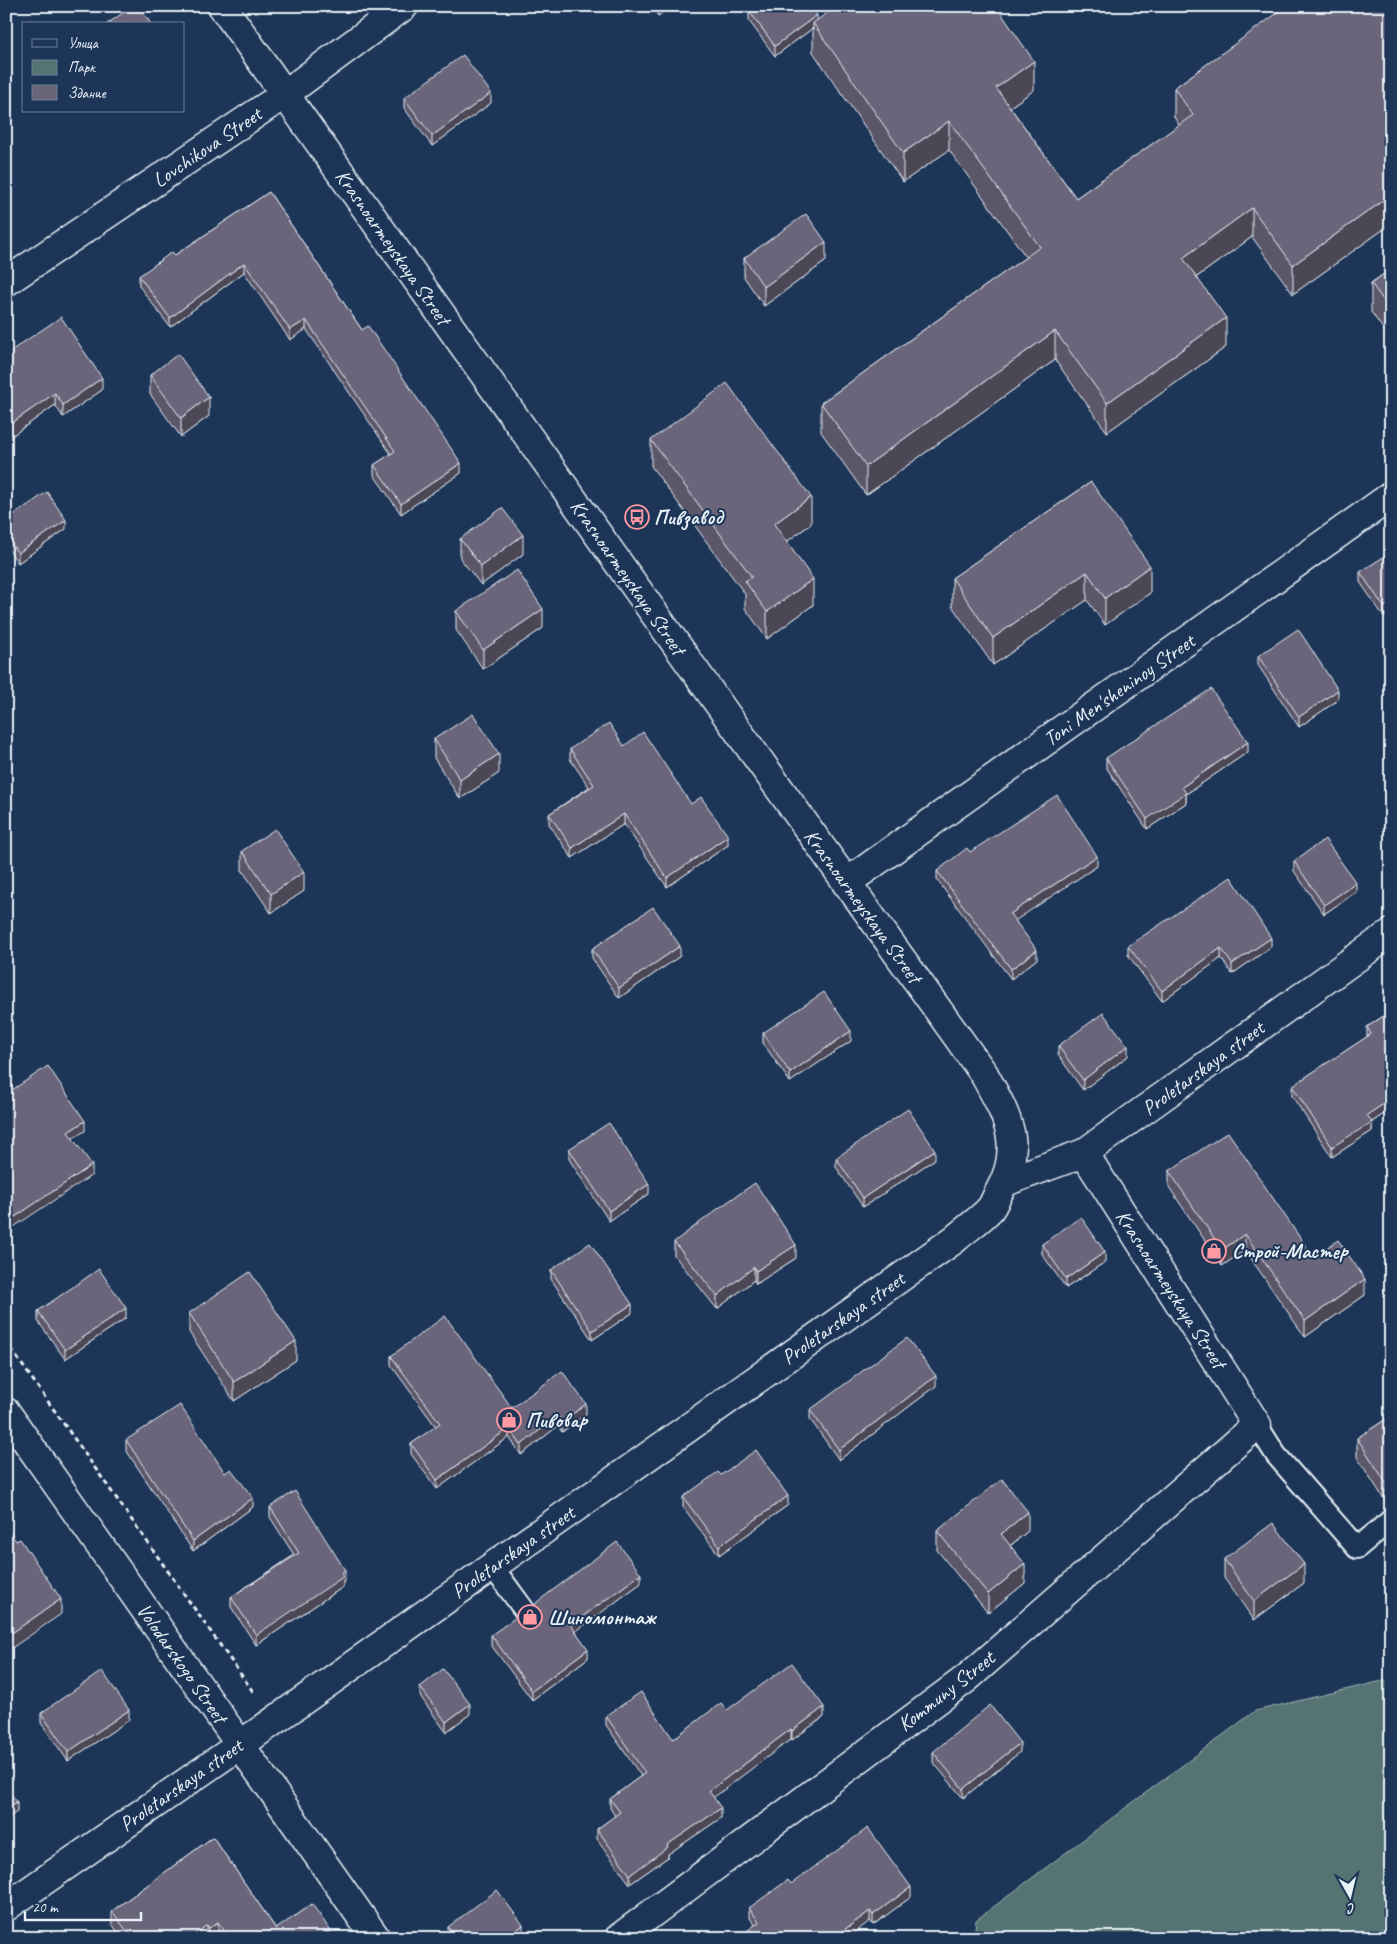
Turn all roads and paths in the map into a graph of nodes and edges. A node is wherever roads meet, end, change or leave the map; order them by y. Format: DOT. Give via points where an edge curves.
graph roads {
  1 [pos="222,6"];
  2 [pos="404,6"];
  3 [pos="285,94"];
  4 [pos="6,282"];
  5 [pos="1391,496"];
  6 [pos="846,883"];
  7 [pos="1391,933"];
  8 [pos="1084,1153"];
  9 [pos="1013,1156"];
  10 [pos="1005,1182"];
  11 [pos="6,1342"];
  12 [pos="6,1412"];
  13 [pos="1257,1425"];
  14 [pos="1391,1520"];
  15 [pos="492,1566"];
  16 [pos="526,1611"];
  17 [pos="273,1720"];
  18 [pos="240,1745"];
  19 [pos="6,1907"];
  20 [pos="376,1938"];
  21 [pos="619,1938"];
  1 -- 3 [label="street, Krasnoarmeyskaya Street"];
  2 -- 3 [label="street, Lovchikova Street"];
  3 -- 4 [label="street, Lovchikova Street"];
  3 -- 6 [label="street, Krasnoarmeyskaya Street"];
  5 -- 6 [label="street, Toni Men'sheninoy Street"];
  6 -- 9 [label="street, Krasnoarmeyskaya Street" via="984,1074 1011,1131"];
  7 -- 8 [label="street, Proletarskaya street"];
  8 -- 10 [label="street, Proletarskaya street"];
  8 -- 13 [label="street, Krasnoarmeyskaya Street"];
  9 -- 10 [label="street, Proletarskaya street"];
  10 -- 15 [label="street, Proletarskaya street" via="990,1208 954,1239"];
  11 -- 17 [label="path"];
  12 -- 18 [label="street, Volodarskogo Street"];
  13 -- 14 [label="lane" via="1276,1455 1357,1548"];
  13 -- 21 [label="street, Kommuny Street" via="967,1678"];
  15 -- 16 [label="lane"];
  15 -- 17 [label="street, Proletarskaya street"];
  17 -- 18 [label="street, Proletarskaya street"];
  18 -- 19 [label="street, Proletarskaya street"];
  18 -- 20 [label="street, Volodarskogo Street"];
}
